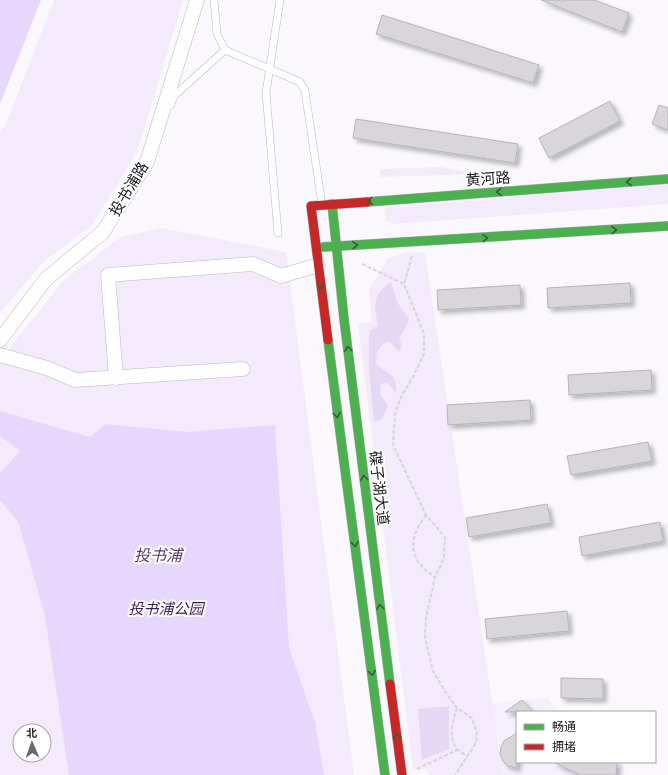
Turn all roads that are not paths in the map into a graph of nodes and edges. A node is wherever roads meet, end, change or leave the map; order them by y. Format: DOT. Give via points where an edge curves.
graph roads {
  1 [pos="197,0"];
  2 [pos="214,0"];
  3 [pos="280,0"];
  4 [pos="225,50"];
  5 [pos="270,69"];
  6 [pos="147,162"];
  7 [pos="668,179"];
  8 [pos="332,204"];
  9 [pos="322,205"];
  10 [pos="311,206"];
  11 [pos="668,226"];
  12 [pos="278,233"];
  13 [pos="336,247"];
  14 [pos="316,248"];
  15 [pos="318,266"];
  16 [pos="0,340"];
  17 [pos="0,355"];
  18 [pos="243,369"];
  19 [pos="116,378"];
  20 [pos="385,775"];
  21 [pos="402,775"];
  1 -- 6 [label="street, 投书浦路"];
  2 -- 4 [label="lane" via="216,34"];
  3 -- 5 [label="lane"];
  4 -- 5 [label="lane"];
  4 -- 6 [label="lane" via="174,96"];
  5 -- 9 [label="lane" via="300,82 305,91"];
  5 -- 12 [label="lane" via="266,93"];
  6 -- 16 [label="street, 投书浦路" via="103,232 46,279"];
  7 -- 8 [label="main road, 黄河路, one-way"];
  8 -- 9 [label="main road, 黄河路"];
  8 -- 13 [label="main road, 碟子湖大道"];
  9 -- 10 [label="main road, 黄河路"];
  10 -- 14 [label="main road, 碟子湖大道"];
  13 -- 11 [label="main road, one-way"];
  13 -- 14 [label="main road"];
  21 -- 13 [label="main road, 碟子湖大道, one-way"];
  14 -- 15 [label="main road, 碟子湖大道"];
  15 -- 19 [label="street" via="281,276 253,264 108,275"];
  15 -- 20 [label="main road, 碟子湖大道, one-way"];
  17 -- 19 [label="street" via="47,368 75,380"];
  18 -- 19 [label="street"];
}
